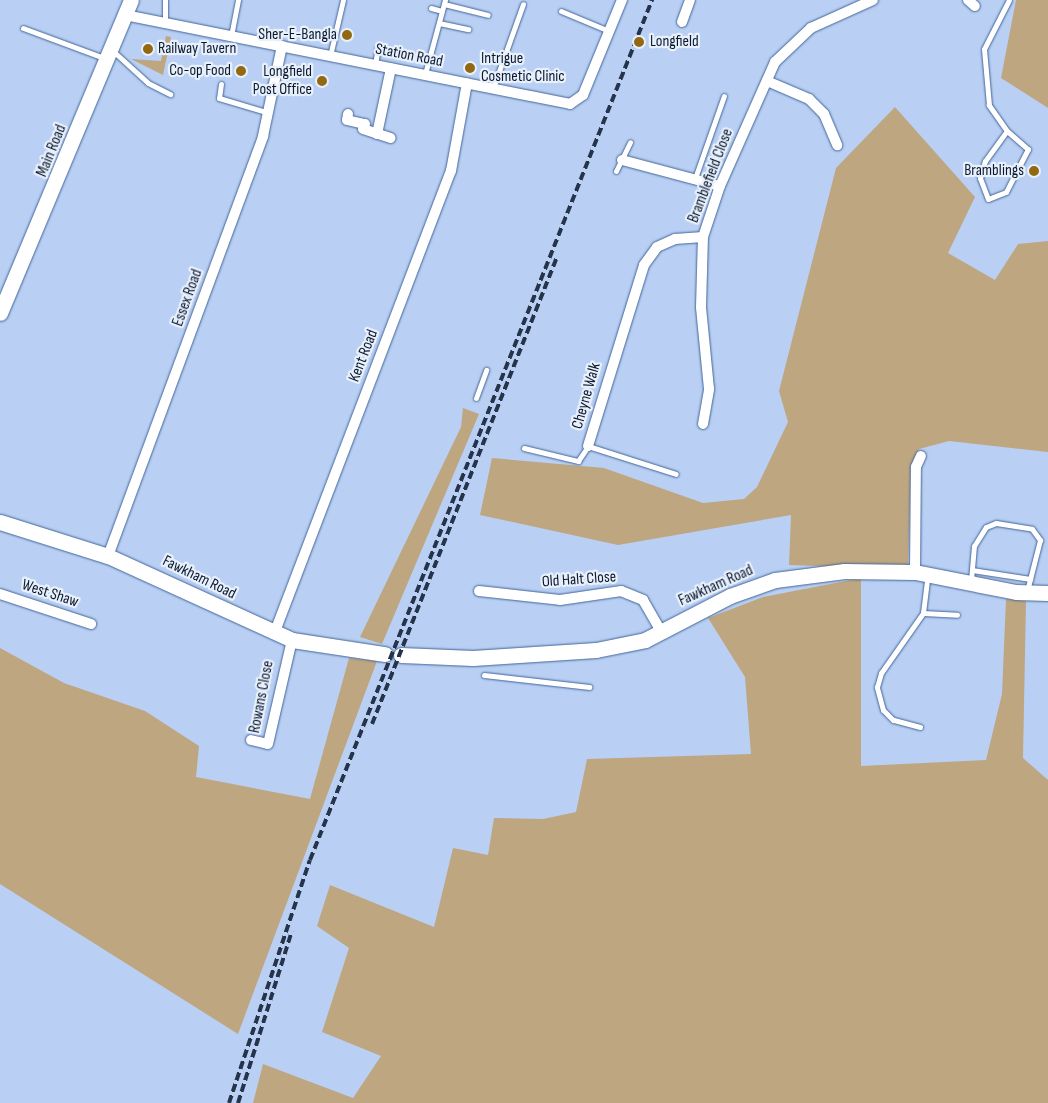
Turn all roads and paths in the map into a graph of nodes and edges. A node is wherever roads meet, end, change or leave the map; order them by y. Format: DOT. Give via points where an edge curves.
graph roads {
  1 [pos="131,0"];
  2 [pos="165,0"];
  3 [pos="238,0"];
  4 [pos="343,0"];
  5 [pos="622,0"];
  6 [pos="690,0"];
  7 [pos="873,0"];
  8 [pos="1009,0"];
  9 [pos="444,2"];
  10 [pos="523,4"];
  11 [pos="431,8"];
  12 [pos="442,11"];
  13 [pos="561,11"];
  14 [pos="488,15"];
  15 [pos="125,16"];
  16 [pos="682,22"];
  17 [pos="165,23"];
  18 [pos="439,23"];
  19 [pos="23,28"];
  20 [pos="468,29"];
  21 [pos="610,31"];
  22 [pos="231,36"];
  23 [pos="282,46"];
  24 [pos="378,47"];
  25 [pos="111,55"];
  26 [pos="330,56"];
  27 [pos="375,65"];
  28 [pos="391,68"];
  29 [pos="424,74"];
  30 [pos="767,81"];
  31 [pos="467,83"];
  32 [pos="221,84"];
  33 [pos="493,88"];
  34 [pos="170,94"];
  35 [pos="724,96"];
  36 [pos="269,113"];
  37 [pos="348,114"];
  38 [pos="1007,131"];
  39 [pos="377,134"];
  40 [pos="392,138"];
  41 [pos="630,142"];
  42 [pos="837,145"];
  43 [pos="622,160"];
  44 [pos="616,172"];
  45 [pos="694,181"];
  46 [pos="720,186"];
  47 [pos="703,237"];
  48 [pos="0,313"];
  49 [pos="486,370"];
  50 [pos="476,398"];
  51 [pos="703,424"];
  52 [pos="588,446"];
  53 [pos="524,448"];
  54 [pos="921,456"];
  55 [pos="676,474"];
  56 [pos="0,522"];
  57 [pos="108,556"];
  58 [pos="922,574"];
  59 [pos="971,577"];
  60 [pos="1028,586"];
  61 [pos="479,591"];
  62 [pos="0,594"];
  63 [pos="1048,594"];
  64 [pos="923,613"];
  65 [pos="957,615"];
  66 [pos="91,624"];
  67 [pos="661,631"];
  68 [pos="274,634"];
  69 [pos="292,640"];
  70 [pos="385,654"];
  71 [pos="401,655"];
  72 [pos="484,675"];
  73 [pos="589,687"];
  74 [pos="920,727"];
  75 [pos="251,740"];
  1 -- 15 [label="street, Main Road"];
  2 -- 17 [label="lane"];
  3 -- 22 [label="lane"];
  4 -- 26 [label="lane"];
  5 -- 21 [label="street, Station Road"];
  6 -- 16 [label="street"];
  7 -- 30 [label="street, Bramblefield Close" via="811,28 775,62"];
  8 -- 38 [label="lane" via="984,49 988,105"];
  9 -- 12 [label="lane"];
  9 -- 14 [label="lane"];
  10 -- 33 [label="lane"];
  11 -- 12 [label="lane"];
  12 -- 18 [label="lane"];
  13 -- 21 [label="lane"];
  15 -- 17 [label="street, Station Road"];
  15 -- 25 [label="street, Main Road"];
  17 -- 22 [label="street, Station Road"];
  18 -- 20 [label="lane"];
  18 -- 29 [label="lane"];
  19 -- 25 [label="lane"];
  21 -- 33 [label="street, Station Road" via="577,102"];
  22 -- 23 [label="street, Station Road"];
  23 -- 26 [label="street, Station Road"];
  23 -- 36 [label="street, Essex Road"];
  24 -- 27 [label="lane"];
  25 -- 34 [label="lane" via="148,83"];
  25 -- 48 [label="street, Main Road"];
  26 -- 27 [label="street, Station Road"];
  27 -- 28 [label="street, Station Road"];
  28 -- 29 [label="street, Station Road"];
  28 -- 39 [label="street"];
  29 -- 31 [label="street, Station Road"];
  30 -- 42 [label="street" via="809,99 824,114"];
  30 -- 46 [label="street, Bramblefield Close"];
  31 -- 33 [label="street, Station Road"];
  31 -- 68 [label="street, Kent Road" via="451,171"];
  32 -- 36 [label="lane" via="219,98"];
  35 -- 45 [label="lane"];
  36 -- 57 [label="street, Essex Road"];
  37 -- 39 [label="street" via="347,120 365,124 363,129"];
  38 -- 38 [label="lane" via="1028,149 1006,192 988,199 980,178 985,161"];
  39 -- 40 [label="street"];
  41 -- 43 [label="lane"];
  43 -- 44 [label="lane"];
  43 -- 45 [label="street"];
  45 -- 46 [label="street"];
  46 -- 47 [label="street, Bramblefield Close"];
  47 -- 51 [label="street, Bramblefield Close" via="701,307 709,389"];
  47 -- 52 [label="street, Cheyne Walk" via="675,239 657,246 644,266"];
  49 -- 50 [label="lane"];
  52 -- 53 [label="lane" via="578,461"];
  52 -- 55 [label="lane"];
  54 -- 58 [label="street" via="916,467"];
  56 -- 57 [label="street, Fawkham Road"];
  57 -- 68 [label="street, Fawkham Road"];
  58 -- 59 [label="street, Fawkham Road"];
  58 -- 64 [label="lane"];
  58 -- 67 [label="street, Fawkham Road" via="844,571 775,580 730,596"];
  59 -- 60 [label="street, Fawkham Road"];
  59 -- 60 [label="lane" via="978,536 996,522 1032,529 1040,540"];
  60 -- 63 [label="street, Fawkham Road"];
  61 -- 67 [label="street, Old Halt Close" via="560,600 622,591 643,600"];
  62 -- 66 [label="street, West Shaw"];
  64 -- 65 [label="lane"];
  64 -- 74 [label="lane" via="881,673 877,687 883,710 893,720"];
  67 -- 71 [label="street, Fawkham Road" via="645,640 543,656"];
  68 -- 69 [label="street, Fawkham Road"];
  69 -- 70 [label="street, Fawkham Road"];
  69 -- 75 [label="street, Rowans Close" via="268,744"];
  72 -- 73 [label="lane"];
}
